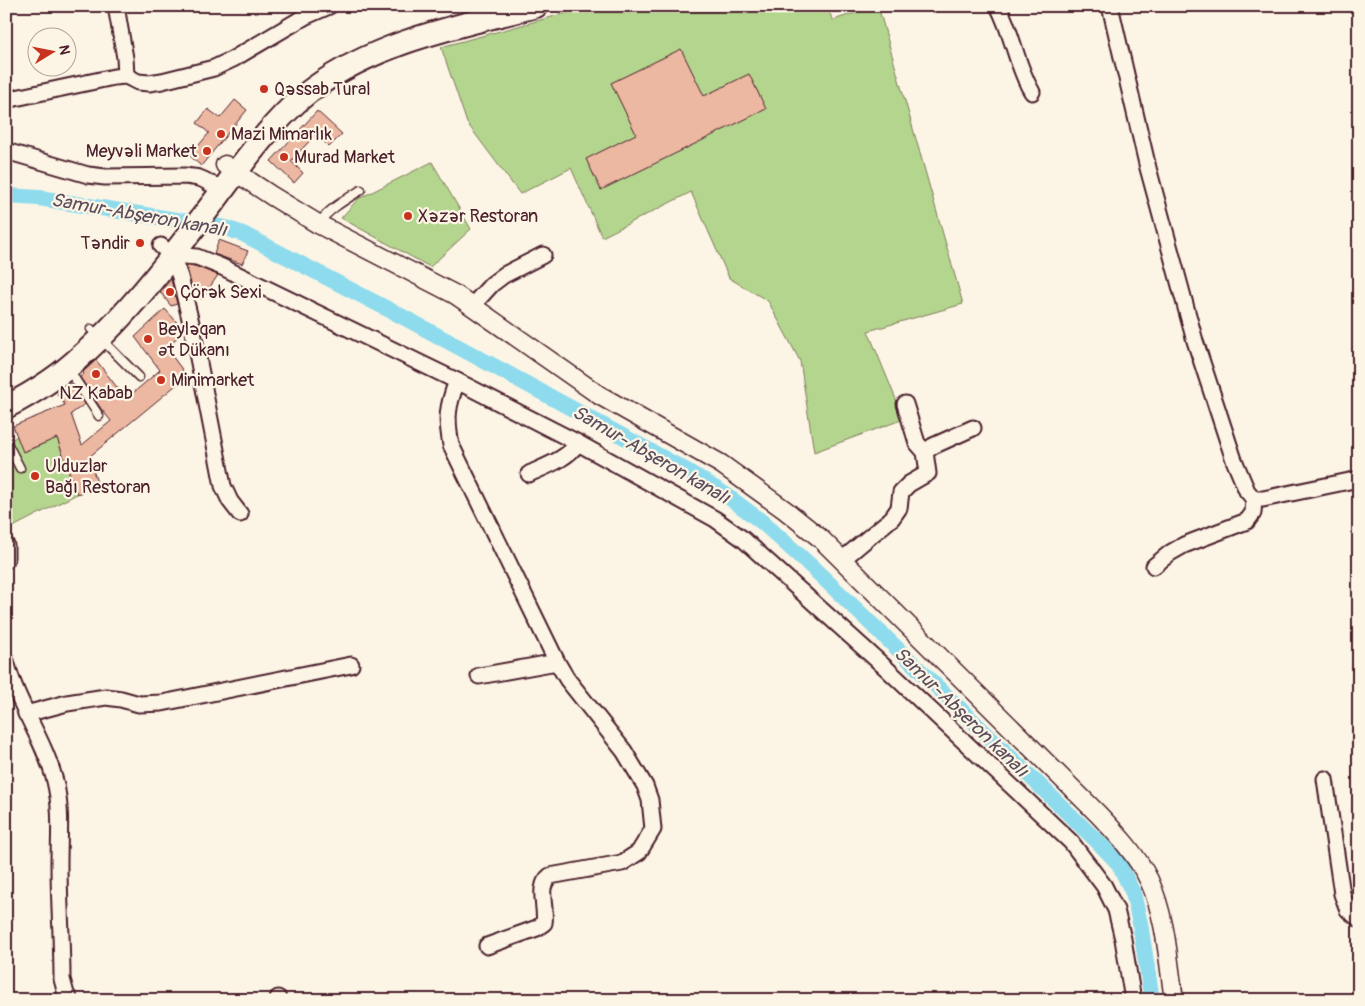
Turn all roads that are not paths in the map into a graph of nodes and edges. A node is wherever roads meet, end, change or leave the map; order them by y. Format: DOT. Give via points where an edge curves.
graph roads {
  1 [pos="116,6"];
  2 [pos="329,6"];
  3 [pos="478,6"];
  4 [pos="536,6"];
  5 [pos="998,6"];
  6 [pos="1110,6"];
  7 [pos="305,11"];
  8 [pos="126,76"];
  9 [pos="1032,92"];
  10 [pos="6,100"];
  11 [pos="6,151"];
  12 [pos="220,182"];
  13 [pos="361,190"];
  14 [pos="318,224"];
  15 [pos="169,247"];
  16 [pos="544,255"];
  17 [pos="472,306"];
  18 [pos="96,334"];
  19 [pos="68,368"];
  20 [pos="140,377"];
  21 [pos="457,381"];
  22 [pos="6,392"];
  23 [pos="905,404"];
  24 [pos="6,407"];
  25 [pos="99,416"];
  26 [pos="973,428"];
  27 [pos="6,441"];
  28 [pos="578,443"];
  29 [pos="925,452"];
  30 [pos="20,468"];
  31 [pos="529,474"];
  32 [pos="1359,479"];
  33 [pos="1254,499"];
  34 [pos="240,514"];
  35 [pos="6,545"];
  36 [pos="843,559"];
  37 [pos="6,560"];
  38 [pos="1154,566"];
  39 [pos="6,661"];
  40 [pos="557,662"];
  41 [pos="351,665"];
  42 [pos="479,676"];
  43 [pos="26,714"];
  44 [pos="1325,779"];
  45 [pos="1359,919"];
  46 [pos="487,946"];
  47 [pos="70,1000"];
  48 [pos="1133,1000"];
  49 [pos="1174,1000"];
  1 -- 8 [label="street"];
  2 -- 7 [label="street"];
  3 -- 12 [label="main road" via="420,22 354,48 307,76 280,99"];
  4 -- 12 [label="main road" via="424,35 338,71 312,89"];
  5 -- 9 [label="street" via="1023,77"];
  6 -- 33 [label="street" via="1148,168 1195,341 1234,460 1247,491"];
  7 -- 8 [label="street" via="214,68 149,83"];
  8 -- 10 [label="street"];
  11 -- 12 [label="street" via="88,175 186,176"];
  12 -- 14 [label="street"];
  12 -- 15 [label="main road"];
  13 -- 14 [label="lane" via="331,209"];
  14 -- 17 [label="street"];
  15 -- 18 [label="main road" via="125,291"];
  15 -- 21 [label="street" via="215,264"];
  15 -- 34 [label="street" via="192,327 223,486"];
  16 -- 17 [label="street" via="504,275"];
  17 -- 36 [label="street" via="599,395 721,464 785,510"];
  18 -- 19 [label="main road"];
  18 -- 20 [label="lane"];
  18 -- 22 [label="main road"];
  19 -- 24 [label="main road"];
  19 -- 25 [label="lane"];
  21 -- 28 [label="street"];
  21 -- 40 [label="street" via="448,403 451,445"];
  23 -- 29 [label="street" via="917,443"];
  26 -- 29 [label="street"];
  27 -- 30 [label="lane"];
  28 -- 31 [label="street" via="566,456"];
  28 -- 48 [label="street" via="715,519 744,539 1060,830 1100,880 1116,910"];
  29 -- 36 [label="street" via="928,474 901,492 899,508 892,518"];
  32 -- 33 [label="street"];
  33 -- 38 [label="street" via="1253,513 1247,520 1184,545"];
  35 -- 37 [label="street"];
  36 -- 49 [label="street" via="1098,814 1137,859 1161,916"];
  39 -- 43 [label="street"];
  40 -- 42 [label="street"];
  40 -- 46 [label="street" via="624,751 645,786 653,829 639,852 622,863 550,876 542,886 544,922 537,928"];
  41 -- 43 [label="street" via="162,703 139,704 106,697"];
  43 -- 47 [label="street" via="46,754 55,782 61,821 62,979"];
  44 -- 45 [label="street" via="1342,894 1348,910"];
}
